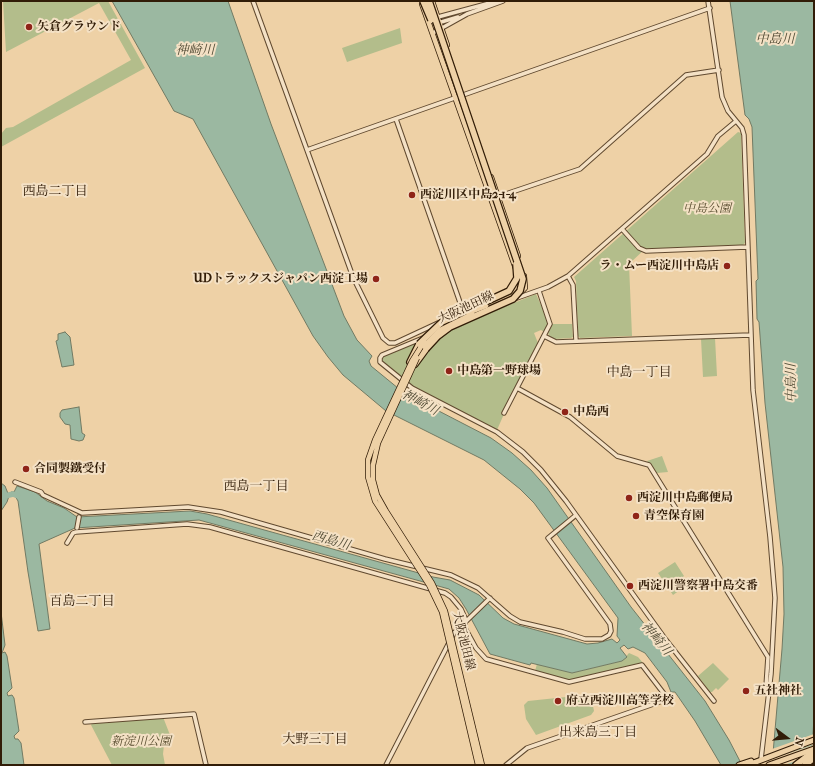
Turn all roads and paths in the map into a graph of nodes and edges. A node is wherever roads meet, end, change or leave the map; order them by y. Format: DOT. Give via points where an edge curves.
graph roads {
  1 [pos="252,1"];
  2 [pos="423,1"];
  3 [pos="429,1"];
  4 [pos="432,1"];
  5 [pos="497,1"];
  6 [pos="503,1"];
  7 [pos="708,1"];
  8 [pos="710,8"];
  9 [pos="425,14"];
  10 [pos="467,14"];
  11 [pos="438,17"];
  12 [pos="440,23"];
  13 [pos="441,28"];
  14 [pos="433,33"];
  15 [pos="719,70"];
  16 [pos="463,95"];
  17 [pos="456,98"];
  18 [pos="396,119"];
  19 [pos="736,121"];
  20 [pos="307,150"];
  21 [pos="498,197"];
  22 [pos="491,199"];
  23 [pos="622,229"];
  24 [pos="748,247"];
  25 [pos="568,276"];
  26 [pos="538,291"];
  27 [pos="500,295"];
  28 [pos="486,307"];
  29 [pos="463,310"];
  30 [pos="750,335"];
  31 [pos="544,336"];
  32 [pos="576,341"];
  33 [pos="408,374"];
  34 [pos="517,388"];
  35 [pos="504,413"];
  36 [pos="15,482"];
  37 [pos="79,516"];
  38 [pos="575,516"];
  39 [pos="77,528"];
  40 [pos="67,543"];
  41 [pos="489,599"];
  42 [pos="465,621"];
  43 [pos="761,692"];
  44 [pos="714,701"];
  45 [pos="85,722"];
  46 [pos="814,740"];
  47 [pos="814,750"];
  48 [pos="814,758"];
  49 [pos="761,759"];
  50 [pos="778,762"];
  51 [pos="206,765"];
  52 [pos="386,765"];
  53 [pos="478,765"];
  54 [pos="482,765"];
  55 [pos="506,765"];
  56 [pos="738,765"];
  57 [pos="748,765"];
  58 [pos="760,765"];
  59 [pos="769,765"];
  60 [pos="796,765"];
  61 [pos="805,765"];
  1 -- 20 [label="street"];
  2 -- 9 [label="highway"];
  2 -- 33 [label="highway, bridge" via="516,264 517,274 513,287 507,293 452,316 434,328 416,348"];
  3 -- 33 [label="highway, bridge" via="523,279 520,291 513,299 454,325 438,336"];
  4 -- 11 [label="main road, 大阪池田線"];
  5 -- 11 [label="street"];
  6 -- 10 [label="street"];
  7 -- 8 [label="street"];
  8 -- 15 [label="street"];
  8 -- 16 [label="street"];
  9 -- 12 [label="street" via="432,22"];
  9 -- 14 [label="main road, 大阪池田線"];
  10 -- 12 [label="street"];
  10 -- 13 [label="street"];
  11 -- 12 [label="main road, 大阪池田線"];
  12 -- 13 [label="main road, 大阪池田線"];
  13 -- 14 [label="street"];
  13 -- 16 [label="main road, 大阪池田線"];
  14 -- 17 [label="main road, 大阪池田線"];
  15 -- 19 [label="street" via="724,103"];
  15 -- 21 [label="street" via="686,75 580,169"];
  16 -- 17 [label="street"];
  16 -- 21 [label="main road, 大阪池田線"];
  17 -- 18 [label="street"];
  17 -- 22 [label="main road, 大阪池田線"];
  18 -- 20 [label="street"];
  18 -- 29 [label="street"];
  19 -- 23 [label="street" via="718,136 707,154"];
  19 -- 24 [label="street" via="744,135"];
  20 -- 29 [label="street" via="353,277 384,340 395,343"];
  21 -- 22 [label="street"];
  21 -- 28 [label="main road, 大阪池田線" via="526,284 521,293"];
  22 -- 28 [label="main road, 大阪池田線" via="519,282 514,293"];
  23 -- 24 [label="street" via="639,248 646,251"];
  23 -- 25 [label="street"];
  24 -- 30 [label="street"];
  25 -- 26 [label="street"];
  25 -- 32 [label="street" via="573,285"];
  26 -- 31 [label="street" via="550,322"];
  26 -- 38 [label="street" via="382,355 380,360 390,372 412,388 483,424 510,442 550,479"];
  27 -- 29 [label="street"];
  28 -- 33 [label="main road, 大阪池田線, bridge" via="451,323 435,334 423,348"];
  30 -- 32 [label="street"];
  30 -- 49 [label="street" via="753,390 774,585 771,674"];
  31 -- 32 [label="street" via="554,342"];
  31 -- 34 [label="street"];
  33 -- 53 [label="main road, 大阪池田線, bridge" via="371,450 369,482 378,506 438,602 446,624"];
  33 -- 54 [label="main road, 大阪池田線, bridge" via="378,444 373,465 373,480 386,511 432,583 445,611"];
  34 -- 35 [label="street"];
  34 -- 43 [label="street" via="570,417 615,455 649,465 768,657 766,687"];
  36 -- 41 [label="street" via="82,513 188,507 221,512 385,559 451,575 478,588"];
  37 -- 39 [label="street"];
  38 -- 41 [label="street" via="548,538 610,624 609,635 585,639 520,622"];
  38 -- 44 [label="street"];
  40 -- 42 [label="street" via="76,532 199,524 440,591 457,604"];
  41 -- 42 [label="street"];
  42 -- 52 [label="street" via="454,633 443,652"];
  42 -- 55 [label="street" via="465,628 476,648 486,659 569,682 642,665 668,699 527,748"];
  45 -- 51 [label="street" via="194,714"];
  46 -- 49 [label="highway"];
  47 -- 50 [label="highway"];
  47 -- 60 [label="highway"];
  48 -- 61 [label="highway"];
  49 -- 50 [label="highway" via="767,763"];
  49 -- 56 [label="highway"];
  49 -- 57 [label="highway"];
  49 -- 58 [label="highway"];
  50 -- 59 [label="highway"];
}
